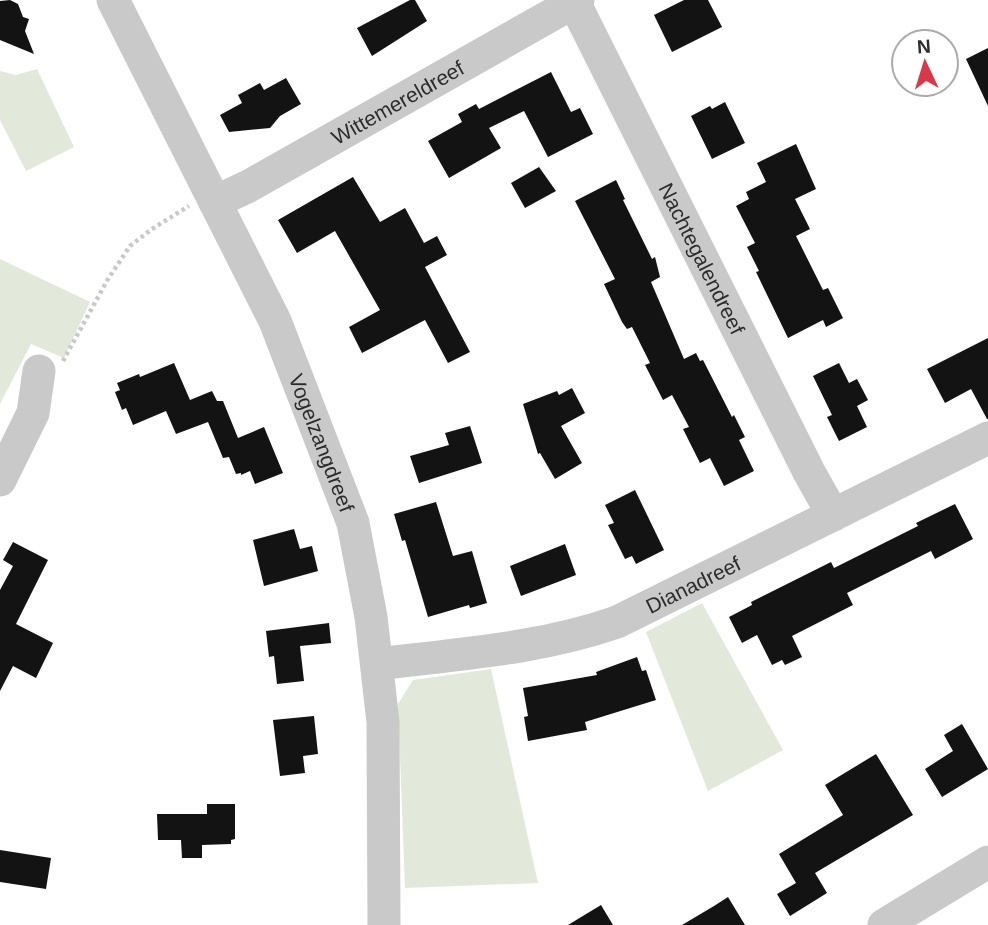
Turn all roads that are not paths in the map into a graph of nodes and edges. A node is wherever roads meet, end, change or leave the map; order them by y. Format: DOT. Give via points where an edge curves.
graph roads {
  1 [pos="113,0"];
  2 [pos="575,1"];
  3 [pos="212,197"];
  4 [pos="39,371"];
  5 [pos="988,438"];
  6 [pos="0,480"];
  7 [pos="833,515"];
  8 [pos="377,664"];
  9 [pos="988,862"];
  10 [pos="384,925"];
  11 [pos="884,925"];
  1 -- 3 [label="street, Vogelzangdreef"];
  2 -- 3 [label="street, Wittemereldreef" via="250,186"];
  2 -- 7 [label="street, Nachtegalendreef"];
  3 -- 8 [label="street, Vogelzangdreef" via="275,321 353,523"];
  4 -- 6 [label="street" via="33,413"];
  5 -- 7 [label="street, Dianadreef"];
  7 -- 8 [label="street, Dianadreef" via="597,629 525,646"];
  8 -- 10 [label="street, Vogelzangdreef" via="383,722"];
  9 -- 11 [label="street"];
}
